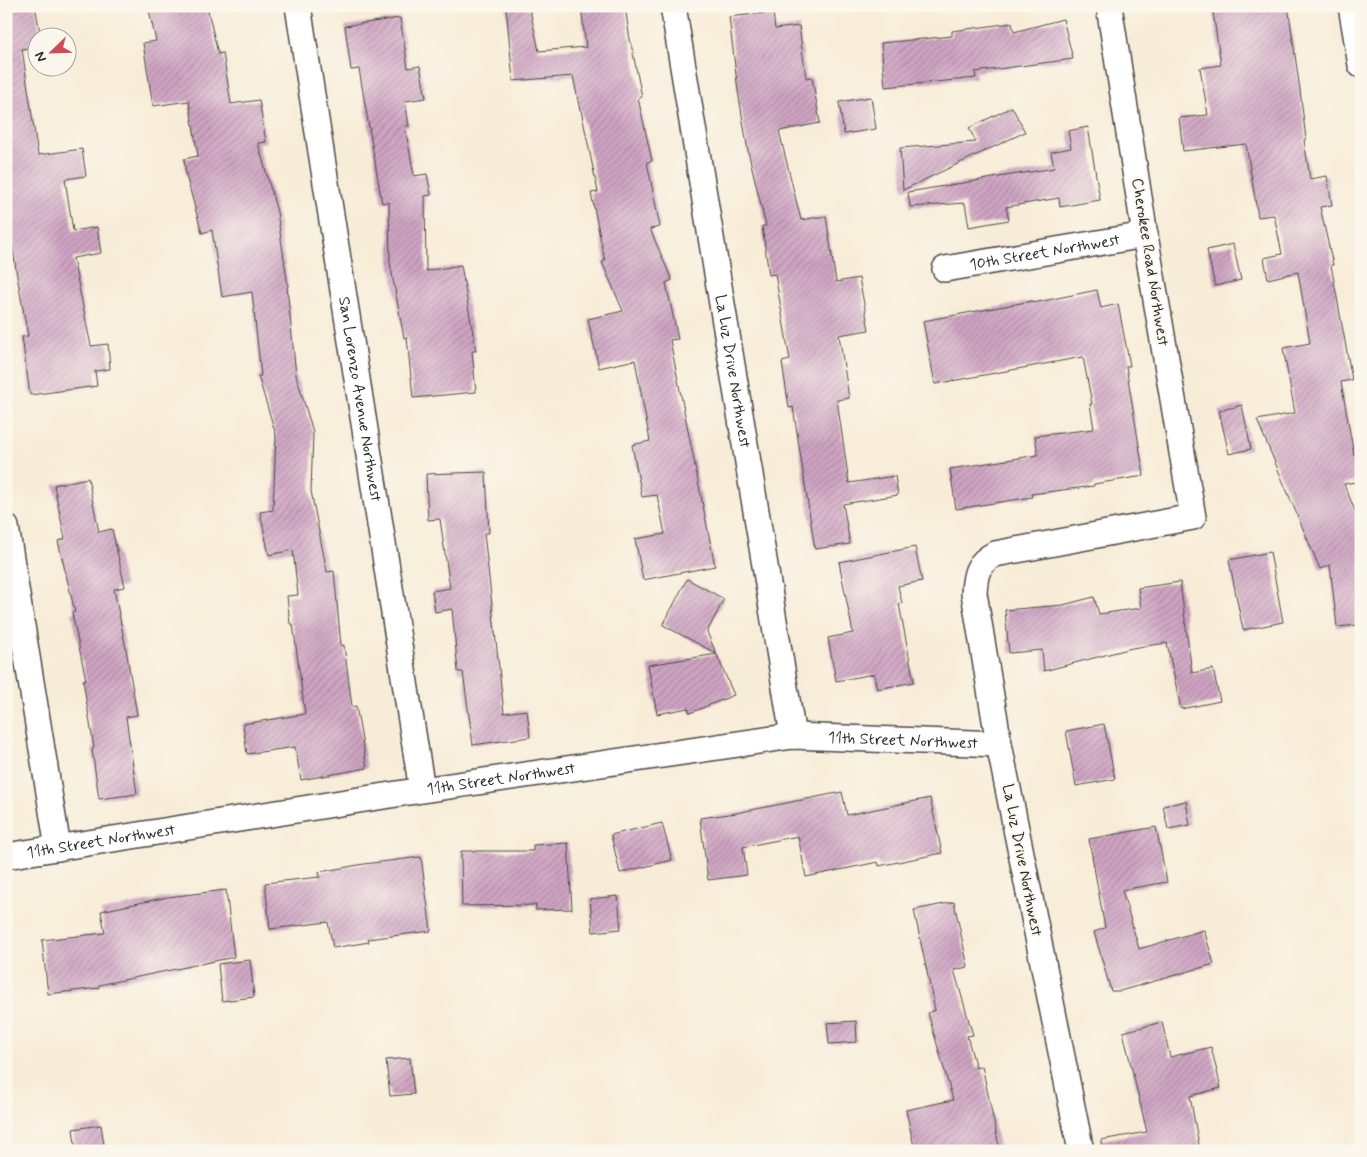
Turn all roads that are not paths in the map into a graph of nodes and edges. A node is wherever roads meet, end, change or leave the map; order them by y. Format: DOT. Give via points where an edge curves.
graph roads {
  1 [pos="298,6"];
  2 [pos="673,6"];
  3 [pos="1109,6"];
  4 [pos="1351,6"];
  5 [pos="1361,65"];
  6 [pos="1145,235"];
  7 [pos="945,269"];
  8 [pos="6,527"];
  9 [pos="978,568"];
  10 [pos="793,736"];
  11 [pos="999,744"];
  12 [pos="422,790"];
  13 [pos="58,848"];
  14 [pos="6,856"];
  15 [pos="1081,1151"];
  1 -- 12 [label="street, San Lorenzo Avenue Northwest"];
  2 -- 10 [label="street, La Luz Drive Northwest"];
  3 -- 6 [label="street, Cherokee Road Northwest"];
  4 -- 5 [label="street"];
  6 -- 7 [label="street, 10th Street Northwest"];
  6 -- 9 [label="street, Cherokee Road Northwest" via="1193,517 995,554 984,559"];
  8 -- 13 [label="street"];
  9 -- 11 [label="street, La Luz Drive Northwest" via="974,593"];
  10 -- 11 [label="street, 11th Street Northwest"];
  10 -- 12 [label="street, 11th Street Northwest"];
  11 -- 15 [label="street, La Luz Drive Northwest"];
  12 -- 13 [label="street, 11th Street Northwest"];
  13 -- 14 [label="street, 11th Street Northwest"];
}
